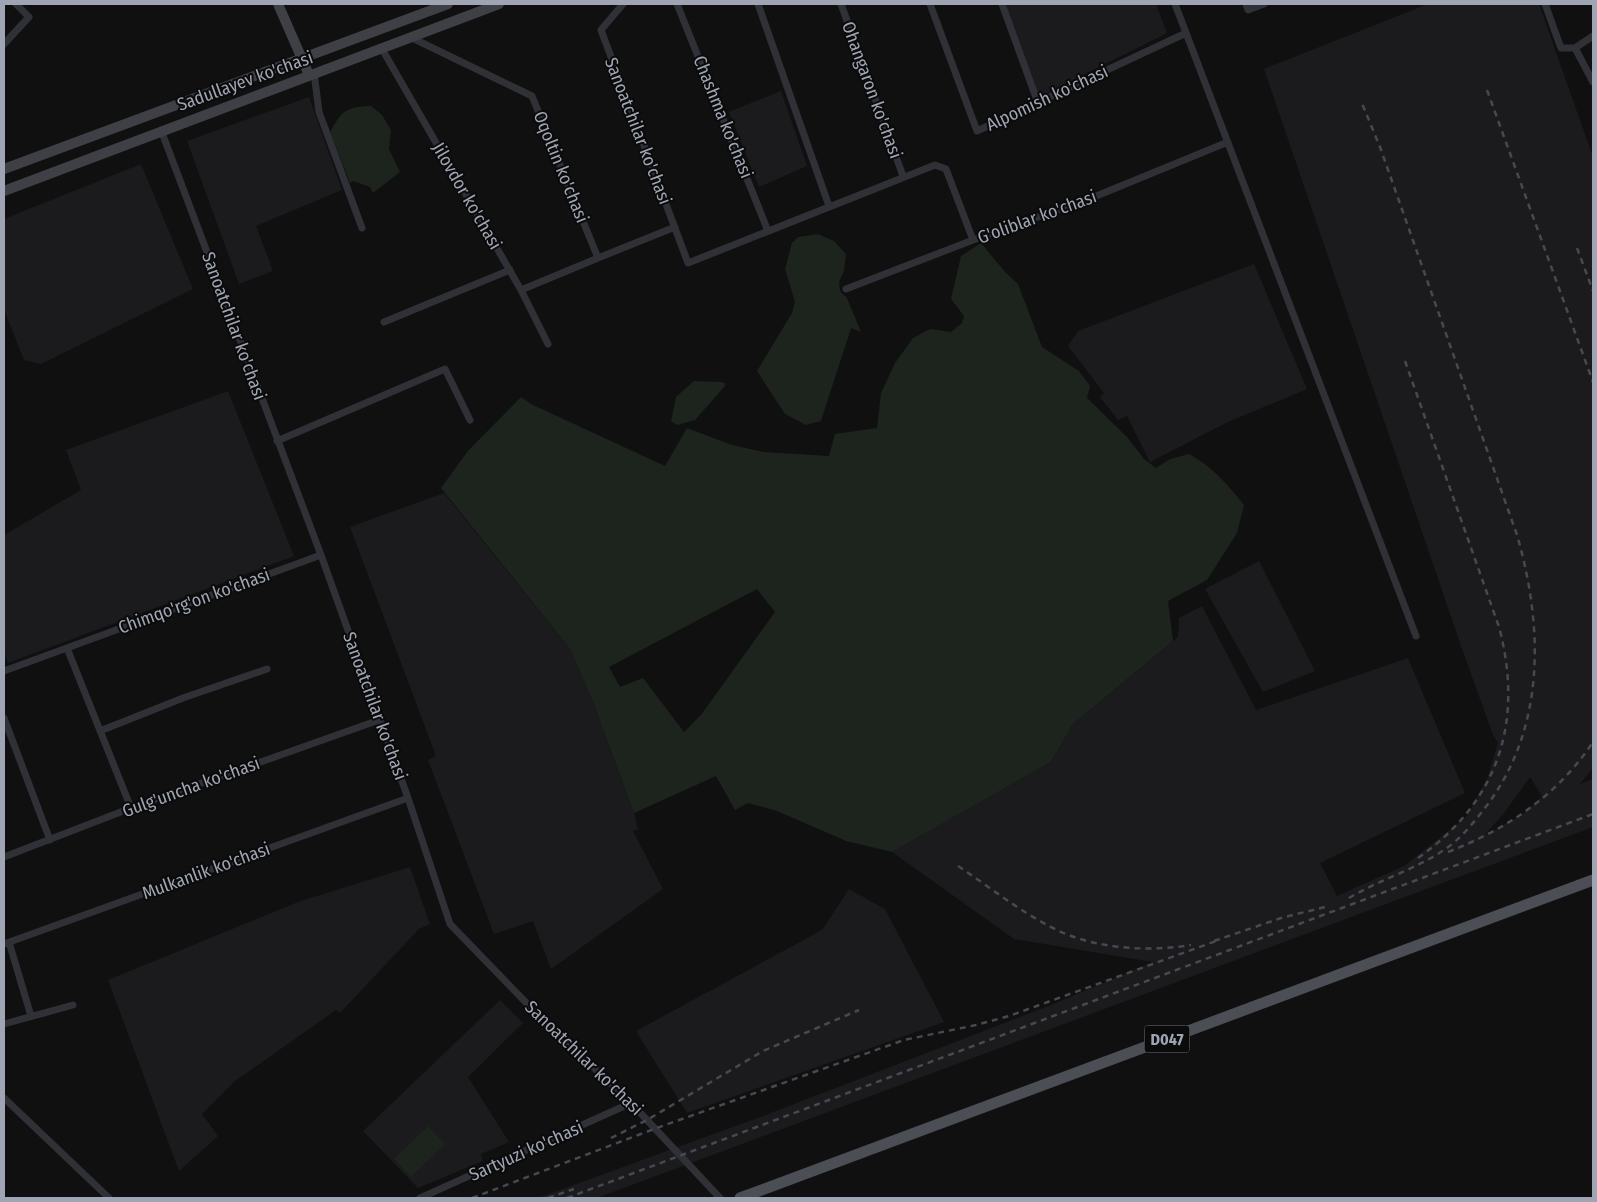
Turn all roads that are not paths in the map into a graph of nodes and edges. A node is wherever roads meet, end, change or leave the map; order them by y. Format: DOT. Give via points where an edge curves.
graph roads {
  1 [pos="16,4"];
  2 [pos="278,4"];
  3 [pos="448,4"];
  4 [pos="499,4"];
  5 [pos="623,4"];
  6 [pos="677,4"];
  7 [pos="758,4"];
  8 [pos="841,4"];
  9 [pos="930,4"];
  10 [pos="1002,4"];
  11 [pos="1175,4"];
  12 [pos="1246,4"];
  13 [pos="1264,4"];
  14 [pos="1545,4"];
  15 [pos="1186,33"];
  16 [pos="1593,36"];
  17 [pos="410,37"];
  18 [pos="4,44"];
  19 [pos="1575,48"];
  20 [pos="382,49"];
  21 [pos="301,58"];
  22 [pos="311,74"];
  23 [pos="1593,82"];
  24 [pos="1038,103"];
  25 [pos="161,130"];
  26 [pos="1228,142"];
  27 [pos="4,169"];
  28 [pos="903,176"];
  29 [pos="4,191"];
  30 [pos="829,206"];
  31 [pos="674,227"];
  32 [pos="362,228"];
  33 [pos="768,231"];
  34 [pos="972,240"];
  35 [pos="598,258"];
  36 [pos="510,270"];
  37 [pos="846,289"];
  38 [pos="521,290"];
  39 [pos="384,322"];
  40 [pos="548,344"];
  41 [pos="470,420"];
  42 [pos="277,441"];
  43 [pos="321,555"];
  44 [pos="1416,636"];
  45 [pos="67,648"];
  46 [pos="267,669"];
  47 [pos="4,671"];
  48 [pos="4,718"];
  49 [pos="379,720"];
  50 [pos="100,731"];
  51 [pos="408,798"];
  52 [pos="131,808"];
  53 [pos="50,840"];
  54 [pos="4,857"];
  55 [pos="1593,880"];
  56 [pos="7,943"];
  57 [pos="73,1005"];
  58 [pos="31,1016"];
  59 [pos="4,1024"];
  60 [pos="4,1098"];
  61 [pos="631,1103"];
  62 [pos="109,1198"];
  63 [pos="420,1198"];
  64 [pos="720,1198"];
  65 [pos="740,1198"];
  1 -- 18 [label="street" via="29,17"];
  2 -- 21 [label="main road"];
  3 -- 21 [label="main road, Sadullayev ko'chasi"];
  4 -- 17 [label="main road, Sadullayev ko'chasi"];
  5 -- 31 [label="street, Sanoatchilar ko'chasi" via="601,30"];
  6 -- 33 [label="street, Chashma ko'chasi"];
  7 -- 30 [label="street"];
  8 -- 28 [label="street, Ohangaron ko'chasi"];
  9 -- 24 [label="street, Alpomish ko'chasi" via="977,131"];
  10 -- 24 [label="street"];
  11 -- 15 [label="street"];
  12 -- 13 [label="street" via="1248,10"];
  14 -- 19 [label="street" via="1561,48"];
  15 -- 24 [label="street, Alpomish ko'chasi"];
  15 -- 26 [label="street"];
  16 -- 19 [label="street"];
  17 -- 20 [label="main road, Sadullayev ko'chasi"];
  17 -- 35 [label="street, Oqoltin ko'chasi" via="532,96"];
  19 -- 23 [label="street"];
  20 -- 22 [label="main road, Sadullayev ko'chasi"];
  20 -- 36 [label="street, Jilovdor ko'chasi"];
  21 -- 22 [label="main road"];
  21 -- 27 [label="main road, Sadullayev ko'chasi"];
  22 -- 25 [label="main road, Sadullayev ko'chasi"];
  22 -- 32 [label="street" via="319,112"];
  25 -- 29 [label="main road, Sadullayev ko'chasi"];
  25 -- 42 [label="street, Sanoatchilar ko'chasi"];
  26 -- 34 [label="street, G'oliblar ko'chasi" via="1089,199"];
  26 -- 44 [label="street"];
  28 -- 30 [label="street"];
  28 -- 34 [label="street" via="936,164 946,169"];
  30 -- 33 [label="street"];
  31 -- 33 [label="street, Sanoatchilar ko'chasi" via="688,263"];
  31 -- 35 [label="street"];
  34 -- 37 [label="street, G'oliblar ko'chasi"];
  35 -- 38 [label="street"];
  36 -- 38 [label="street, Jilovdor ko'chasi"];
  36 -- 39 [label="street"];
  38 -- 40 [label="street, Jilovdor ko'chasi"];
  41 -- 42 [label="street" via="445,369"];
  42 -- 43 [label="street, Sanoatchilar ko'chasi"];
  43 -- 45 [label="street, Chimqo'rg'on ko'chasi"];
  43 -- 49 [label="street, Sanoatchilar ko'chasi"];
  45 -- 47 [label="street, Chimqo'rg'on ko'chasi"];
  45 -- 50 [label="street"];
  46 -- 50 [label="street"];
  48 -- 53 [label="street"];
  49 -- 51 [label="street, Sanoatchilar ko'chasi"];
  49 -- 52 [label="street, Gulg'uncha ko'chasi"];
  50 -- 52 [label="street"];
  51 -- 56 [label="street, Mulkanlik ko'chasi"];
  51 -- 61 [label="street, Sanoatchilar ko'chasi" via="450,924 541,1018"];
  52 -- 53 [label="street, Gulg'uncha ko'chasi"];
  53 -- 54 [label="street, Gulg'uncha ko'chasi"];
  55 -- 65 [label="main road, D047"];
  56 -- 58 [label="street"];
  57 -- 58 [label="street"];
  58 -- 59 [label="street"];
  60 -- 62 [label="street"];
  61 -- 63 [label="street, Sartyuzi ko'chasi"];
  61 -- 64 [label="street, Sanoatchilar ko'chasi"];
}
